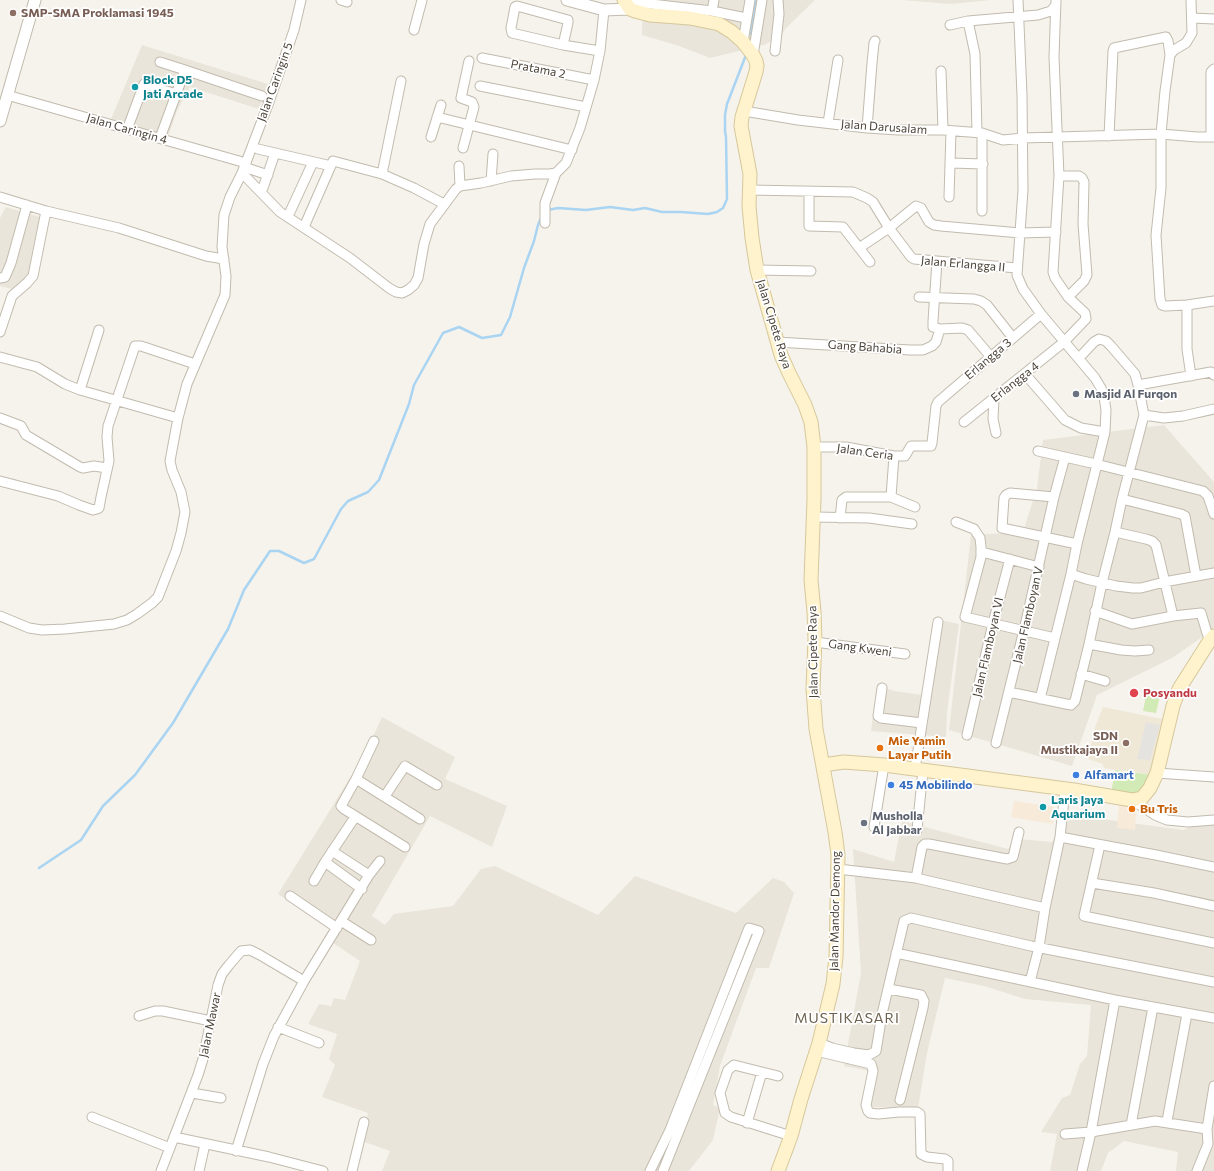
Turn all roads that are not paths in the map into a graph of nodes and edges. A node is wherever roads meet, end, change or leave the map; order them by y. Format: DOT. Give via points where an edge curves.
graph roads {
  1 [pos="35,0"];
  2 [pos="301,0"];
  3 [pos="422,0"];
  4 [pos="567,0"];
  5 [pos="714,0"];
  6 [pos="750,0"];
  7 [pos="762,0"];
  8 [pos="778,0"];
  9 [pos="1018,0"];
  10 [pos="1191,0"];
  11 [pos="1056,3"];
  12 [pos="629,4"];
  13 [pos="604,10"];
  14 [pos="712,11"];
  15 [pos="746,18"];
  16 [pos="1019,18"];
  17 [pos="1192,18"];
  18 [pos="1214,19"];
  19 [pos="968,21"];
  20 [pos="950,25"];
  21 [pos="414,30"];
  22 [pos="875,41"];
  23 [pos="743,42"];
  24 [pos="563,45"];
  25 [pos="600,51"];
  26 [pos="775,51"];
  27 [pos="753,55"];
  28 [pos="1170,55"];
  29 [pos="482,58"];
  30 [pos="838,60"];
  31 [pos="469,61"];
  32 [pos="160,62"];
  33 [pos="1214,69"];
  34 [pos="185,70"];
  35 [pos="941,71"];
  36 [pos="594,80"];
  37 [pos="401,81"];
  38 [pos="480,86"];
  39 [pos="176,94"];
  40 [pos="7,95"];
  41 [pos="262,96"];
  42 [pos="440,105"];
  43 [pos="586,107"];
  44 [pos="744,111"];
  45 [pos="437,117"];
  46 [pos="0,121"];
  47 [pos="828,123"];
  48 [pos="470,124"];
  49 [pos="128,126"];
  50 [pos="868,128"];
  51 [pos="947,131"];
  52 [pos="980,132"];
  53 [pos="1161,134"];
  54 [pos="1109,136"];
  55 [pos="431,137"];
  56 [pos="1212,137"];
  57 [pos="160,138"];
  58 [pos="1023,138"];
  59 [pos="1056,138"];
  60 [pos="463,148"];
  61 [pos="258,149"];
  62 [pos="572,150"];
  63 [pos="274,153"];
  64 [pos="493,154"];
  65 [pos="312,162"];
  66 [pos="951,163"];
  67 [pos="983,164"];
  68 [pos="327,165"];
  69 [pos="459,166"];
  70 [pos="244,168"];
  71 [pos="556,173"];
  72 [pos="382,174"];
  73 [pos="268,175"];
  74 [pos="1059,176"];
  75 [pos="491,181"];
  76 [pos="460,186"];
  77 [pos="263,188"];
  78 [pos="750,190"];
  79 [pos="809,192"];
  80 [pos="0,197"];
  81 [pos="950,197"];
  82 [pos="444,204"];
  83 [pos="27,205"];
  84 [pos="46,211"];
  85 [pos="982,211"];
  86 [pos="290,212"];
  87 [pos="545,223"];
  88 [pos="304,227"];
  89 [pos="889,228"];
  90 [pos="1056,232"];
  91 [pos="1020,233"];
  92 [pos="859,248"];
  93 [pos="224,259"];
  94 [pos="937,261"];
  95 [pos="870,262"];
  96 [pos="1017,268"];
  97 [pos="758,270"];
  98 [pos="811,271"];
  99 [pos="0,278"];
  100 [pos="919,297"];
  101 [pos="1068,297"];
  102 [pos="935,298"];
  103 [pos="1214,301"];
  104 [pos="1187,305"];
  105 [pos="1041,314"];
  106 [pos="940,329"];
  107 [pos="98,330"];
  108 [pos="0,332"];
  109 [pos="1014,338"];
  110 [pos="777,342"];
  111 [pos="1064,342"];
  112 [pos="0,357"];
  113 [pos="990,357"];
  114 [pos="1078,358"];
  115 [pos="195,364"];
  116 [pos="1025,374"];
  117 [pos="1214,374"];
  118 [pos="1191,376"];
  119 [pos="1138,385"];
  120 [pos="80,390"];
  121 [pos="994,399"];
  122 [pos="117,401"];
  123 [pos="1214,409"];
  124 [pos="1144,415"];
  125 [pos="0,418"];
  126 [pos="178,418"];
  127 [pos="964,422"];
  128 [pos="1105,432"];
  129 [pos="996,433"];
  130 [pos="932,443"];
  131 [pos="814,447"];
  132 [pos="1038,451"];
  133 [pos="894,456"];
  134 [pos="1065,457"];
  135 [pos="1096,464"];
  136 [pos="107,468"];
  137 [pos="1129,473"];
  138 [pos="0,481"];
  139 [pos="891,497"];
  140 [pos="1054,497"];
  141 [pos="1122,499"];
  142 [pos="915,507"];
  143 [pos="1214,514"];
  144 [pos="814,517"];
  145 [pos="840,518"];
  146 [pos="956,522"];
  147 [pos="912,524"];
  148 [pos="1115,532"];
  149 [pos="1046,537"];
  150 [pos="1077,544"];
  151 [pos="982,552"];
  152 [pos="1010,560"];
  153 [pos="1039,567"];
  154 [pos="1214,573"];
  155 [pos="1071,574"];
  156 [pos="1196,576"];
  157 [pos="1164,582"];
  158 [pos="1102,583"];
  159 [pos="1095,611"];
  160 [pos="0,616"];
  161 [pos="1173,616"];
  162 [pos="938,622"];
  163 [pos="993,623"];
  164 [pos="1024,630"];
  165 [pos="1055,638"];
  166 [pos="1212,638"];
  167 [pos="815,642"];
  168 [pos="1089,644"];
  169 [pos="1149,650"];
  170 [pos="905,654"];
  171 [pos="1081,674"];
  172 [pos="1105,681"];
  173 [pos="882,688"];
  174 [pos="1009,692"];
  175 [pos="1040,699"];
  176 [pos="922,723"];
  177 [pos="968,735"];
  178 [pos="374,741"];
  179 [pos="996,743"];
  180 [pos="823,765"];
  181 [pos="884,765"];
  182 [pos="919,770"];
  183 [pos="1157,773"];
  184 [pos="1214,777"];
  185 [pos="356,779"];
  186 [pos="437,785"];
  187 [pos="1065,790"];
  188 [pos="384,796"];
  189 [pos="1132,800"];
  190 [pos="356,817"];
  191 [pos="420,819"];
  192 [pos="1214,820"];
  193 [pos="874,827"];
  194 [pos="917,830"];
  195 [pos="1019,832"];
  196 [pos="1060,837"];
  197 [pos="1100,845"];
  198 [pos="405,847"];
  199 [pos="332,851"];
  200 [pos="380,861"];
  201 [pos="325,862"];
  202 [pos="1214,867"];
  203 [pos="838,869"];
  204 [pos="369,875"];
  205 [pos="916,878"];
  206 [pos="314,881"];
  207 [pos="1092,883"];
  208 [pos="362,889"];
  209 [pos="290,896"];
  210 [pos="1214,906"];
  211 [pos="1045,908"];
  212 [pos="339,925"];
  213 [pos="371,940"];
  214 [pos="1214,943"];
  215 [pos="1039,947"];
  216 [pos="896,953"];
  217 [pos="304,981"];
  218 [pos="1030,982"];
  219 [pos="1214,982"];
  220 [pos="889,989"];
  221 [pos="1115,1000"];
  222 [pos="1153,1007"];
  223 [pos="1187,1014"];
  224 [pos="140,1016"];
  225 [pos="1214,1018"];
  226 [pos="210,1021"];
  227 [pos="278,1028"];
  228 [pos="319,1043"];
  229 [pos="818,1047"];
  230 [pos="762,1072"];
  231 [pos="778,1076"];
  232 [pos="1214,1086"];
  233 [pos="192,1093"];
  234 [pos="221,1098"];
  235 [pos="900,1100"];
  236 [pos="1212,1112"];
  237 [pos="92,1117"];
  238 [pos="1167,1121"];
  239 [pos="364,1122"];
  240 [pos="747,1123"];
  241 [pos="1131,1125"];
  242 [pos="1207,1128"];
  243 [pos="674,1132"];
  244 [pos="1091,1132"];
  245 [pos="1066,1134"];
  246 [pos="791,1136"];
  247 [pos="174,1137"];
  248 [pos="1211,1143"];
  249 [pos="205,1144"];
  250 [pos="170,1148"];
  251 [pos="236,1150"];
  252 [pos="161,1171"];
  253 [pos="199,1171"];
  254 [pos="323,1171"];
  255 [pos="352,1171"];
  256 [pos="650,1171"];
  257 [pos="663,1171"];
  258 [pos="778,1171"];
  259 [pos="948,1171"];
  260 [pos="1082,1171"];
  261 [pos="1197,1171"];
  1 -- 40 [label="street"];
  2 -- 70 [label="street, Jalan Caringin 5" via="294,30"];
  3 -- 21 [label="street"];
  4 -- 13 [label="street"];
  5 -- 14 [label="street"];
  6 -- 15 [label="street"];
  7 -- 27 [label="street"];
  8 -- 26 [label="street"];
  9 -- 16 [label="street"];
  10 -- 17 [label="street"];
  11 -- 16 [label="street" via="1051,11"];
  11 -- 59 [label="street"];
  12 -- 13 [label="street"];
  12 -- 14 [label="street"];
  12 -- 23 [label="main road" via="650,15 714,23 732,32"];
  13 -- 25 [label="street"];
  14 -- 15 [label="street"];
  15 -- 23 [label="street"];
  16 -- 19 [label="street"];
  16 -- 58 [label="street"];
  17 -- 18 [label="street"];
  17 -- 28 [label="street" via="1190,39"];
  19 -- 20 [label="street"];
  19 -- 52 [label="street" via="975,54"];
  22 -- 50 [label="street"];
  23 -- 27 [label="main road"];
  24 -- 24 [label="street" via="568,20 515,7 512,34"];
  24 -- 25 [label="street"];
  25 -- 36 [label="street"];
  27 -- 44 [label="main road, Jalan Cipete Raya" via="757,66"];
  28 -- 53 [label="street"];
  28 -- 54 [label="street" via="1166,37 1114,48"];
  29 -- 36 [label="street, Pratama 2"];
  30 -- 47 [label="street"];
  31 -- 48 [label="street" via="461,98 473,104"];
  32 -- 34 [label="street"];
  33 -- 56 [label="street" via="1211,72"];
  34 -- 39 [label="street"];
  34 -- 41 [label="street"];
  35 -- 51 [label="street"];
  36 -- 43 [label="street"];
  37 -- 72 [label="street"];
  38 -- 43 [label="street"];
  39 -- 49 [label="street" via="144,84"];
  39 -- 57 [label="street"];
  40 -- 46 [label="street"];
  40 -- 57 [label="street, Jalan Caringin 4"];
  42 -- 45 [label="street"];
  43 -- 62 [label="street"];
  44 -- 47 [label="street, Jalan Darusalam"];
  44 -- 78 [label="main road, Jalan Cipete Raya" via="741,126 750,174"];
  45 -- 48 [label="street"];
  45 -- 55 [label="street"];
  47 -- 50 [label="street, Jalan Darusalam"];
  48 -- 60 [label="street"];
  48 -- 62 [label="street"];
  50 -- 51 [label="street, Jalan Darusalam"];
  51 -- 52 [label="street, Jalan Darusalam"];
  51 -- 66 [label="street"];
  52 -- 58 [label="street, Jalan Darusalam" via="1004,140"];
  52 -- 67 [label="street"];
  53 -- 54 [label="street, Jalan Darusalam"];
  53 -- 56 [label="street, Jalan Darusalam"];
  53 -- 104 [label="street" via="1156,235 1160,298 1162,305 1165,306"];
  54 -- 59 [label="street, Jalan Darusalam"];
  57 -- 70 [label="street, Jalan Caringin 4"];
  58 -- 59 [label="street, Jalan Darusalam"];
  58 -- 91 [label="street"];
  59 -- 74 [label="street"];
  61 -- 63 [label="street"];
  62 -- 71 [label="street" via="566,163"];
  63 -- 65 [label="street"];
  63 -- 73 [label="street"];
  64 -- 75 [label="street"];
  65 -- 68 [label="street"];
  65 -- 86 [label="street"];
  66 -- 67 [label="street"];
  66 -- 81 [label="street"];
  67 -- 85 [label="street"];
  69 -- 76 [label="street"];
  70 -- 73 [label="street, Jalan Caringin 4"];
  70 -- 88 [label="street" via="280,212"];
  70 -- 93 [label="street, Jalan Caringin 5" via="224,215"];
  71 -- 75 [label="street" via="510,176"];
  71 -- 87 [label="street" via="545,203"];
  72 -- 82 [label="street"];
  72 -- 88 [label="street" via="333,161"];
  73 -- 77 [label="street"];
  74 -- 90 [label="street"];
  74 -- 101 [label="street" via="1079,176 1084,182 1083,224 1087,274 1084,281"];
  75 -- 76 [label="street"];
  76 -- 82 [label="street"];
  78 -- 79 [label="street, Jalan Erlangga II"];
  78 -- 97 [label="main road, Jalan Cipete Raya" via="750,229"];
  79 -- 89 [label="street, Jalan Erlangga II" via="861,194 873,202"];
  79 -- 92 [label="street" via="809,226 843,227"];
  80 -- 83 [label="street"];
  82 -- 88 [label="street" via="430,224 418,278 414,285 402,293 389,288"];
  83 -- 84 [label="street"];
  83 -- 99 [label="street" via="11,263 5,277"];
  84 -- 93 [label="street" via="119,228"];
  84 -- 108 [label="street" via="33,276 28,284 12,296"];
  89 -- 91 [label="street" via="916,206 921,208 929,222 934,225"];
  89 -- 92 [label="street"];
  89 -- 94 [label="street, Jalan Erlangga II" via="911,257"];
  90 -- 91 [label="street"];
  90 -- 101 [label="street" via="1052,264 1054,278"];
  91 -- 96 [label="street"];
  92 -- 95 [label="street"];
  93 -- 115 [label="street, Jalan Caringin 5" via="224,295"];
  94 -- 96 [label="street, Jalan Erlangga II"];
  94 -- 102 [label="street"];
  96 -- 105 [label="street" via="1023,289"];
  97 -- 98 [label="street"];
  97 -- 110 [label="main road, Jalan Cipete Raya"];
  100 -- 102 [label="street"];
  101 -- 111 [label="street, Erlangga 4" via="1085,313 1086,319"];
  102 -- 106 [label="street" via="933,326"];
  102 -- 109 [label="street" via="981,301"];
  103 -- 104 [label="street"];
  104 -- 118 [label="street" via="1187,349"];
  105 -- 109 [label="street, Erlangga 3"];
  105 -- 111 [label="street"];
  106 -- 110 [label="street, Gang Bahabia" via="936,342 923,350"];
  106 -- 113 [label="street" via="968,330"];
  107 -- 120 [label="street"];
  109 -- 113 [label="street, Erlangga 3"];
  110 -- 131 [label="main road, Jalan Cipete Raya" via="809,415"];
  111 -- 114 [label="street"];
  111 -- 116 [label="street, Erlangga 4"];
  112 -- 120 [label="street" via="37,367"];
  113 -- 130 [label="street, Erlangga 3" via="938,402"];
  114 -- 119 [label="street" via="1094,342 1099,339 1106,341 1132,370"];
  114 -- 128 [label="street" via="1101,388 1106,410"];
  115 -- 122 [label="street" via="135,346"];
  115 -- 126 [label="street, Jalan Caringin 5"];
  116 -- 121 [label="street, Erlangga 4"];
  116 -- 128 [label="street" via="1065,420 1081,428"];
  117 -- 118 [label="street" via="1211,372"];
  118 -- 119 [label="street"];
  119 -- 124 [label="street"];
  120 -- 122 [label="street"];
  121 -- 127 [label="street, Erlangga 4"];
  121 -- 129 [label="street" via="993,419"];
  122 -- 126 [label="street"];
  122 -- 136 [label="street" via="108,426"];
  123 -- 124 [label="street" via="1164,418"];
  124 -- 137 [label="street"];
  125 -- 136 [label="street" via="21,426 26,435 80,467"];
  126 -- 160 [label="street, Jalan Caringin 5" via="170,461 185,512 176,551 158,597 137,614 114,624 42,630 29,628"];
  128 -- 135 [label="street"];
  130 -- 133 [label="street, Jalan Ceria" via="929,446 911,446 905,456"];
  131 -- 133 [label="street, Jalan Ceria" via="846,446"];
  131 -- 144 [label="main road, Jalan Cipete Raya"];
  132 -- 134 [label="street"];
  133 -- 139 [label="street"];
  134 -- 135 [label="street"];
  134 -- 140 [label="street, Jalan Flamboyan V"];
  135 -- 137 [label="street"];
  135 -- 150 [label="street"];
  136 -- 138 [label="street" via="97,510 58,496"];
  137 -- 141 [label="street"];
  137 -- 143 [label="street" via="1203,491 1208,496"];
  139 -- 142 [label="street"];
  139 -- 145 [label="street" via="845,497 842,500"];
  140 -- 149 [label="street, Jalan Flamboyan V"];
  140 -- 149 [label="street" via="1010,493 1004,498 1002,528"];
  141 -- 148 [label="street"];
  141 -- 156 [label="street" via="1185,516"];
  144 -- 145 [label="street"];
  144 -- 167 [label="main road, Jalan Cipete Raya" via="811,580"];
  145 -- 147 [label="street" via="870,518"];
  146 -- 151 [label="street" via="974,529 980,538"];
  148 -- 157 [label="street" via="1146,539 1156,545"];
  148 -- 158 [label="street"];
  149 -- 150 [label="street"];
  149 -- 153 [label="street, Jalan Flamboyan V"];
  150 -- 155 [label="street"];
  151 -- 152 [label="street"];
  151 -- 163 [label="street" via="965,617"];
  152 -- 153 [label="street"];
  152 -- 163 [label="street, Jalan Flamboyan VI"];
  153 -- 164 [label="street, Jalan Flamboyan V"];
  154 -- 156 [label="street"];
  155 -- 158 [label="street"];
  155 -- 165 [label="street"];
  156 -- 157 [label="street"];
  157 -- 158 [label="street" via="1141,588"];
  157 -- 161 [label="street"];
  158 -- 159 [label="street"];
  159 -- 161 [label="street" via="1132,624"];
  159 -- 168 [label="street"];
  161 -- 166 [label="street" via="1201,613 1207,633"];
  162 -- 176 [label="street"];
  163 -- 164 [label="street"];
  163 -- 177 [label="street, Jalan Flamboyan VI"];
  164 -- 165 [label="street"];
  164 -- 174 [label="street, Jalan Flamboyan V"];
  165 -- 175 [label="street"];
  166 -- 183 [label="main road" via="1179,688"];
  167 -- 170 [label="street, Gang Kweni"];
  167 -- 180 [label="main road, Jalan Cipete Raya" via="814,710"];
  168 -- 169 [label="street" via="1121,650"];
  168 -- 171 [label="street"];
  171 -- 172 [label="street"];
  171 -- 175 [label="street" via="1077,695 1071,705"];
  173 -- 176 [label="street" via="878,716"];
  174 -- 175 [label="street"];
  174 -- 179 [label="street, Jalan Flamboyan V"];
  176 -- 182 [label="street"];
  178 -- 185 [label="street"];
  180 -- 181 [label="main road" via="844,762"];
  180 -- 203 [label="main road, Jalan Mandor Demong" via="835,832"];
  181 -- 182 [label="main road"];
  181 -- 193 [label="street"];
  182 -- 187 [label="main road"];
  182 -- 194 [label="street"];
  183 -- 184 [label="street"];
  183 -- 189 [label="main road" via="1146,794 1142,798"];
  185 -- 188 [label="street"];
  185 -- 190 [label="street" via="341,806"];
  186 -- 188 [label="street" via="405,766"];
  187 -- 189 [label="main road"];
  187 -- 196 [label="street"];
  188 -- 191 [label="street"];
  189 -- 192 [label="street" via="1167,820"];
  190 -- 198 [label="street"];
  190 -- 199 [label="street"];
  195 -- 205 [label="street" via="1013,857 1007,859 925,844 922,847"];
  196 -- 197 [label="street"];
  196 -- 211 [label="street"];
  197 -- 202 [label="street"];
  197 -- 207 [label="street"];
  199 -- 201 [label="street"];
  199 -- 204 [label="street"];
  200 -- 204 [label="street"];
  201 -- 206 [label="street"];
  201 -- 208 [label="street"];
  203 -- 205 [label="street"];
  203 -- 229 [label="main road, Jalan Mandor Demong" via="835,972"];
  204 -- 208 [label="street"];
  205 -- 211 [label="street"];
  207 -- 210 [label="street"];
  207 -- 214 [label="street" via="1084,916"];
  208 -- 212 [label="street"];
  209 -- 212 [label="street"];
  211 -- 215 [label="street"];
  212 -- 213 [label="street"];
  212 -- 217 [label="street"];
  215 -- 216 [label="street" via="911,918 904,921"];
  215 -- 218 [label="street"];
  215 -- 219 [label="street"];
  216 -- 218 [label="street"];
  216 -- 220 [label="street"];
  217 -- 226 [label="street, Jalan Mawar" via="250,950 241,951 222,974"];
  217 -- 227 [label="street"];
  218 -- 221 [label="street"];
  220 -- 229 [label="street" via="876,1051 873,1054"];
  220 -- 235 [label="street" via="921,995 924,1001"];
  221 -- 222 [label="street"];
  221 -- 244 [label="street"];
  222 -- 223 [label="street"];
  222 -- 241 [label="street"];
  223 -- 225 [label="street"];
  223 -- 238 [label="street"];
  224 -- 226 [label="street" via="163,1011"];
  226 -- 233 [label="street, Jalan Mawar" via="203,1059"];
  227 -- 228 [label="street"];
  227 -- 251 [label="street" via="262,1064"];
  229 -- 246 [label="main road, Jalan Mandor Demong"];
  229 -- 259 [label="street" via="871,1064 873,1071 866,1104 868,1111 878,1114 920,1114 921,1154 945,1159 948,1161"];
  230 -- 231 [label="street"];
  230 -- 240 [label="street"];
  230 -- 240 [label="street" via="731,1066 720,1093 725,1113"];
  232 -- 236 [label="street"];
  233 -- 234 [label="street"];
  233 -- 247 [label="street, Jalan Mawar"];
  236 -- 242 [label="street"];
  237 -- 250 [label="street"];
  238 -- 241 [label="street"];
  238 -- 242 [label="street"];
  239 -- 255 [label="street"];
  240 -- 246 [label="street"];
  241 -- 244 [label="street"];
  242 -- 248 [label="street"];
  243 -- 243 [label="street" via="750,928 759,931"];
  243 -- 256 [label="street"];
  243 -- 257 [label="street"];
  244 -- 245 [label="street"];
  244 -- 260 [label="street"];
  246 -- 258 [label="main road, Jalan Mandor Demong"];
  247 -- 249 [label="street"];
  247 -- 250 [label="street, Jalan Mawar"];
  248 -- 261 [label="street"];
  249 -- 251 [label="street"];
  249 -- 253 [label="street"];
  250 -- 252 [label="street, Jalan Mawar"];
  251 -- 254 [label="street"];
}
